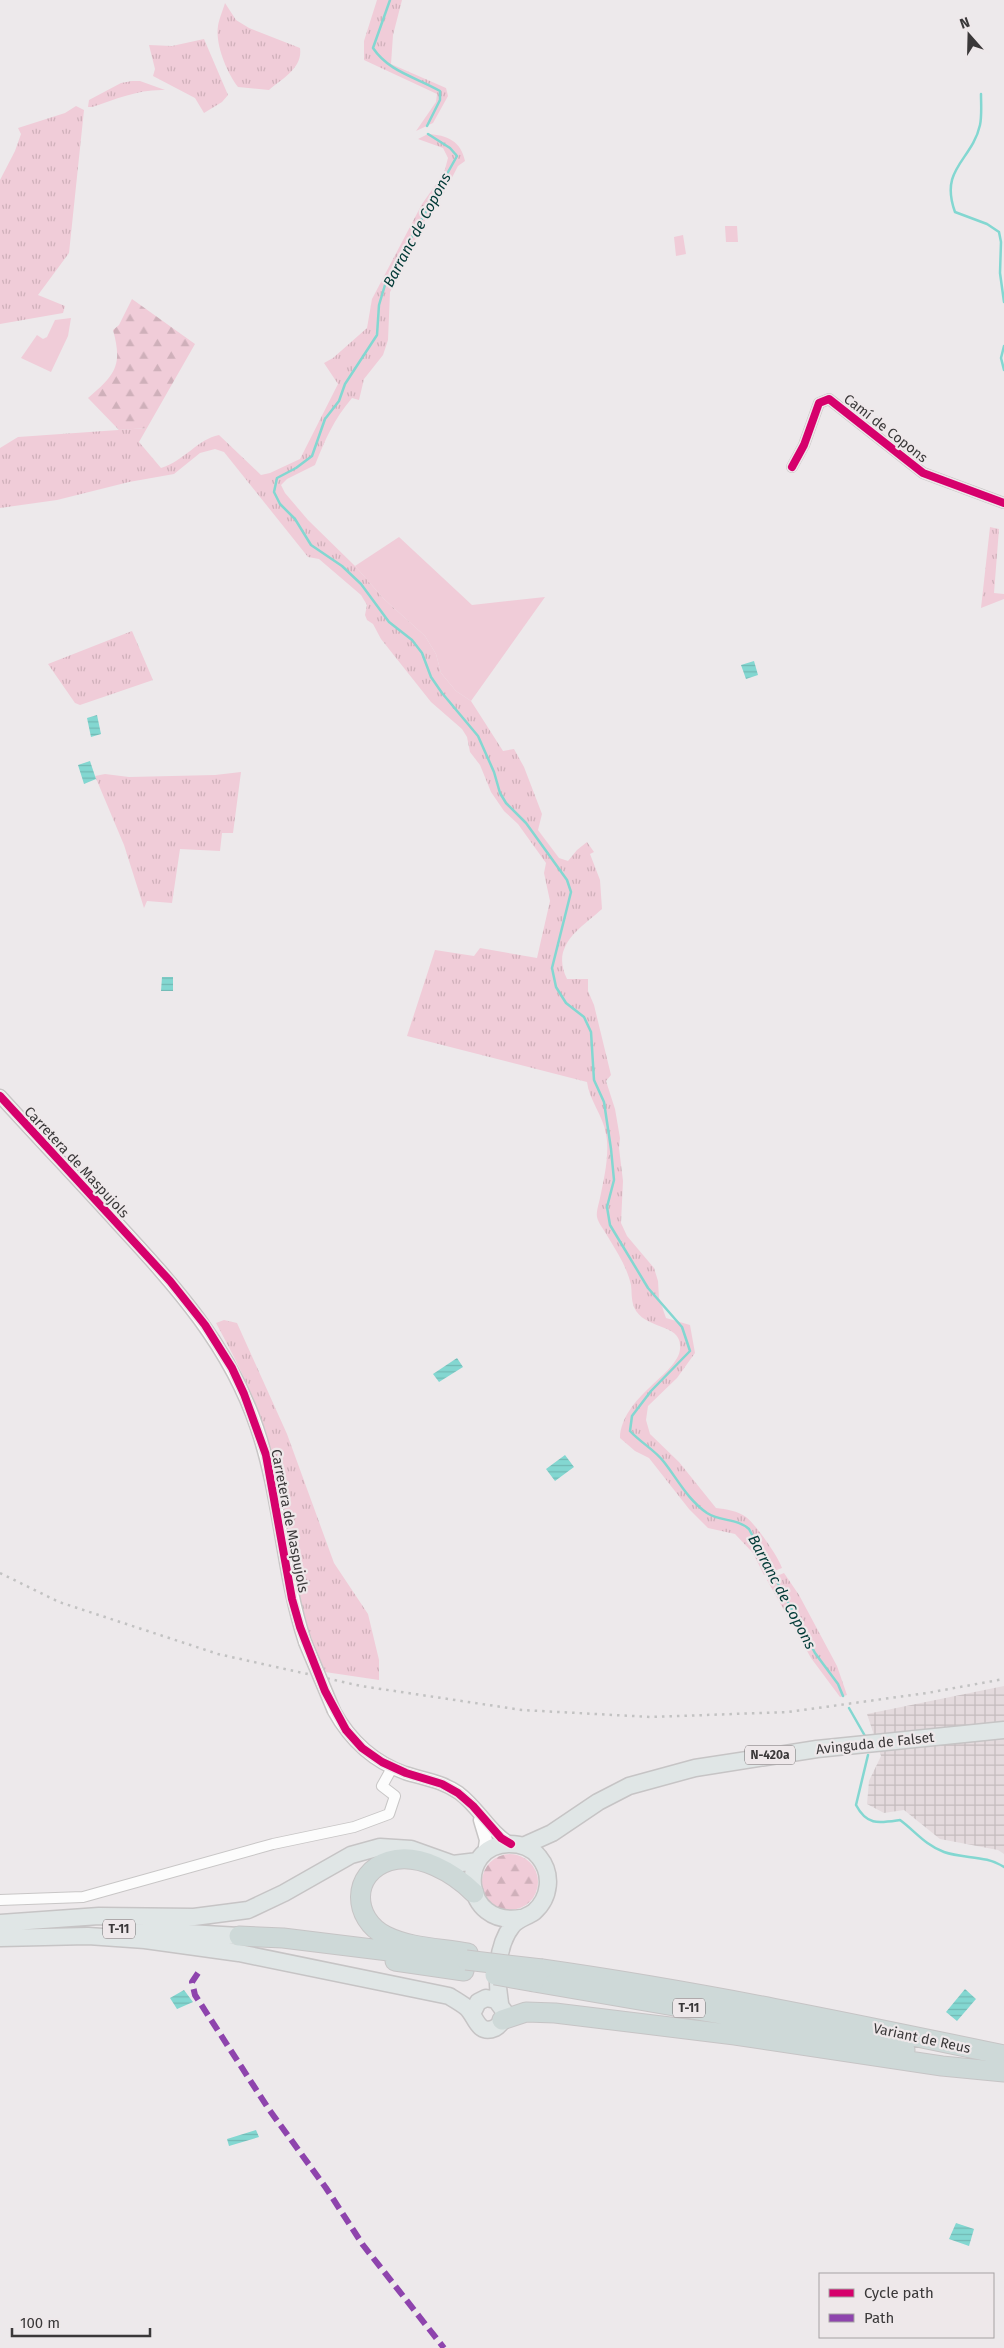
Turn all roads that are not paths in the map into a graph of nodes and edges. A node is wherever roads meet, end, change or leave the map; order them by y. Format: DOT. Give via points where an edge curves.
graph roads {
  1 [pos="792,467"];
  2 [pos="1004,503"];
  3 [pos="0,1096"];
  4 [pos="1004,1730"];
  5 [pos="392,1768"];
  6 [pos="473,1806"];
  7 [pos="552,1833"];
  8 [pos="517,1845"];
  9 [pos="481,1858"];
  10 [pos="542,1862"];
  11 [pos="474,1893"];
  12 [pos="0,1900"];
  13 [pos="490,1914"];
  14 [pos="521,1918"];
  15 [pos="0,1923"];
  16 [pos="0,1930"];
  17 [pos="239,1936"];
  18 [pos="0,1938"];
  19 [pos="466,1961"];
  20 [pos="538,1975"];
  21 [pos="496,2007"];
  22 [pos="472,2014"];
  23 [pos="841,2028"];
  24 [pos="1004,2055"];
  25 [pos="1004,2072"];
  1 -- 2 [label="street, Camí de Copons" via="804,445 819,403 829,400 924,473"];
  3 -- 5 [label="street, Carretera de Maspujols, bridge" via="185,1299 232,1368 266,1455 292,1598 305,1642 334,1711 354,1740"];
  4 -- 7 [label="main road, Avinguda de Falset / N-420a" via="817,1749 694,1768 629,1786"];
  5 -- 6 [label="street, Carretera de Maspujols" via="442,1784"];
  5 -- 12 [label="street" via="382,1786 395,1796 389,1814 354,1827 273,1844 83,1897"];
  6 -- 8 [label="street, Carretera de Maspujols" via="501,1838"];
  6 -- 9 [label="street" via="485,1832"];
  7 -- 8 [label="main road, Avinguda de Falset / N-420a"];
  7 -- 10 [label="main road"];
  8 -- 9 [label="main road" via="496,1847"];
  8 -- 10 [label="main road" via="537,1854"];
  9 -- 11 [label="main road" via="473,1876"];
  9 -- 15 [label="main road" via="453,1864 411,1849 380,1847 351,1855 248,1910 194,1917 100,1916"];
  10 -- 14 [label="main road" via="548,1881 546,1896 536,1910"];
  11 -- 13 [label="main road" via="479,1904"];
  11 -- 19 [label="highway" via="447,1872 400,1859 383,1864 368,1876 359,1902 366,1919 385,1936"];
  13 -- 14 [label="main road" via="502,1919"];
  13 -- 21 [label="main road" via="498,1939 491,1986"];
  14 -- 21 [label="main road" via="502,1942"];
  16 -- 17 [label="main road, T-11" via="114,1929"];
  17 -- 19 [label="highway, T-11"];
  18 -- 22 [label="main road" via="88,1936 239,1953 449,1996"];
  19 -- 20 [label="highway, T-11, bridge"];
  20 -- 23 [label="highway, T-11"];
  20 -- 23 [label="highway, T-11" via="576,1973"];
  21 -- 22 [label="main road" via="478,2002"];
  21 -- 22 [label="main road" via="496,2028 483,2029 476,2024"];
  21 -- 25 [label="highway" via="735,2035 942,2066"];
  23 -- 24 [label="highway, Variant de Reus / T-11"];
  23 -- 25 [label="highway, Variant de Reus / T-11"];
}
